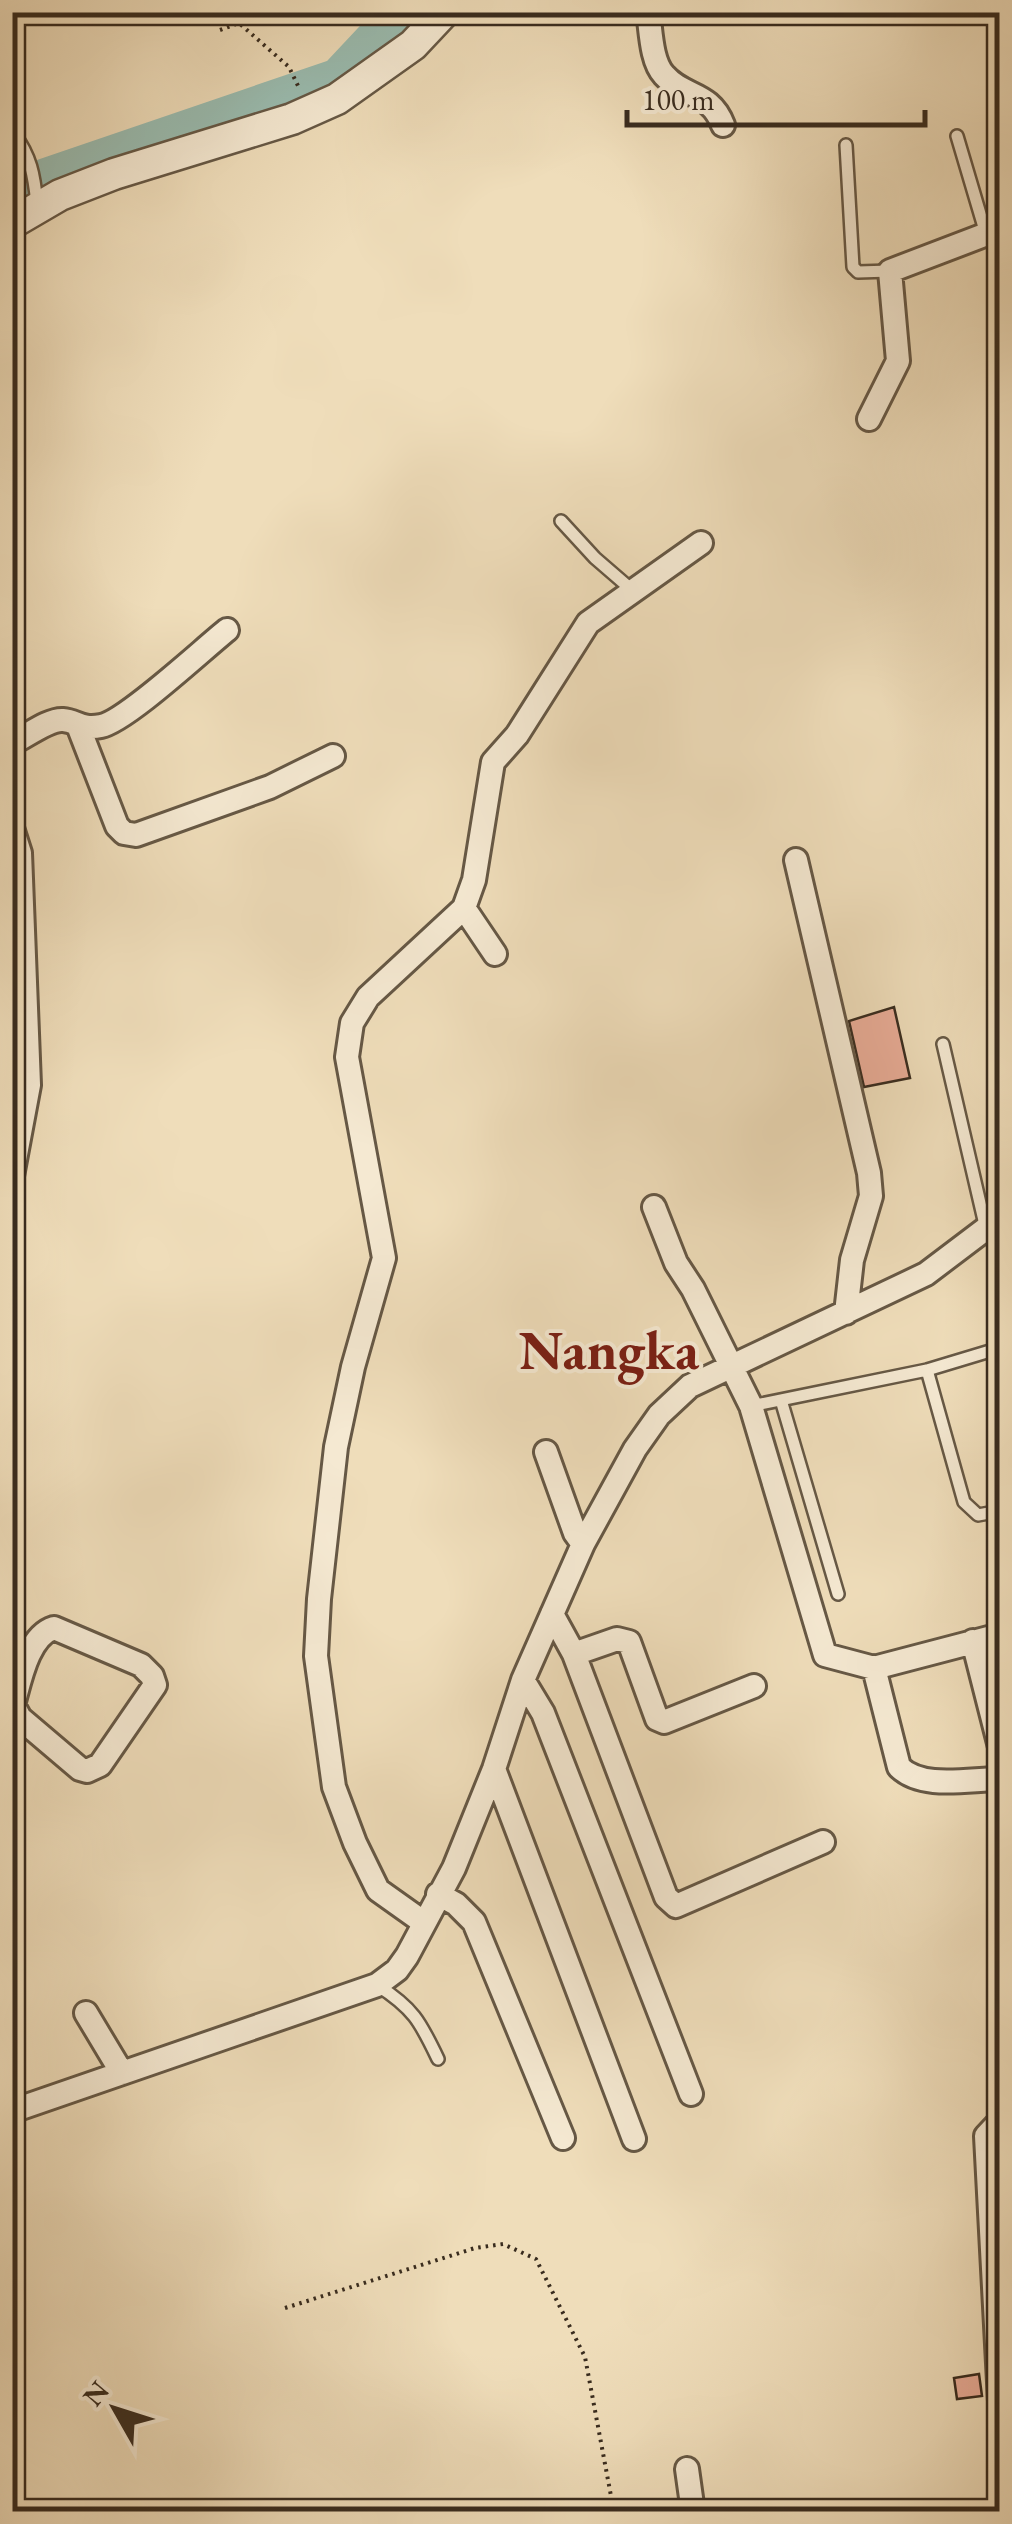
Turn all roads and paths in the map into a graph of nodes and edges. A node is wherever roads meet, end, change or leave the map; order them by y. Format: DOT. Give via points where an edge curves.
graph roads {
  1 [pos="444,12"];
  2 [pos="648,12"];
  3 [pos="220,30"];
  4 [pos="306,102"];
  5 [pos="722,125"];
  6 [pos="13,132"];
  7 [pos="957,136"];
  8 [pos="846,145"];
  9 [pos="29,211"];
  10 [pos="993,231"];
  11 [pos="890,271"];
  12 [pos="869,419"];
  13 [pos="561,521"];
  14 [pos="701,543"];
  15 [pos="632,590"];
  16 [pos="226,630"];
  17 [pos="79,728"];
  18 [pos="12,743"];
  19 [pos="333,756"];
  20 [pos="12,828"];
  21 [pos="796,860"];
  22 [pos="464,908"];
  23 [pos="18,909"];
  24 [pos="495,954"];
  25 [pos="943,1044"];
  26 [pos="12,1176"];
  27 [pos="654,1207"];
  28 [pos="993,1223"];
  29 [pos="846,1313"];
  30 [pos="1000,1348"];
  31 [pos="730,1367"];
  32 [pos="928,1370"];
  33 [pos="781,1400"];
  34 [pos="751,1406"];
  35 [pos="546,1452"];
  36 [pos="1000,1511"];
  37 [pos="584,1544"];
  38 [pos="838,1594"];
  39 [pos="552,1614"];
  40 [pos="1000,1635"];
  41 [pos="973,1642"];
  42 [pos="574,1654"];
  43 [pos="874,1668"];
  44 [pos="17,1670"];
  45 [pos="523,1680"];
  46 [pos="754,1686"];
  47 [pos="1000,1747"];
  48 [pos="494,1769"];
  49 [pos="1000,1779"];
  50 [pos="823,1842"];
  51 [pos="438,1894"];
  52 [pos="422,1922"];
  53 [pos="377,1985"];
  54 [pos="86,2013"];
  55 [pos="438,2060"];
  56 [pos="122,2073"];
  57 [pos="691,2094"];
  58 [pos="12,2111"];
  59 [pos="1000,2121"];
  60 [pos="563,2138"];
  61 [pos="634,2139"];
  62 [pos="285,2308"];
  63 [pos="1000,2401"];
  64 [pos="688,2469"];
  65 [pos="614,2512"];
  66 [pos="693,2512"];
  1 -- 9 [label="street" via="413,44 337,99 292,120 114,174"];
  2 -- 5 [label="street" via="665,77 711,103"];
  3 -- 4 [label="path" via="239,24 289,67"];
  6 -- 9 [label="lane" via="35,174"];
  7 -- 10 [label="lane"];
  8 -- 11 [label="lane" via="853,267"];
  10 -- 11 [label="street"];
  11 -- 12 [label="street" via="898,361"];
  13 -- 15 [label="lane"];
  14 -- 15 [label="street"];
  15 -- 22 [label="street" via="588,623 493,762"];
  16 -- 17 [label="street" via="129,710 104,726"];
  17 -- 18 [label="street" via="56,721"];
  17 -- 19 [label="street" via="124,833 270,787"];
  20 -- 23 [label="street" via="20,852"];
  21 -- 29 [label="street" via="869,1173"];
  22 -- 24 [label="street"];
  22 -- 52 [label="street" via="368,997 352,1023 347,1057 384,1258 336,1447 316,1656 334,1787 354,1843 378,1890"];
  23 -- 26 [label="street" via="30,1086"];
  25 -- 28 [label="lane"];
  27 -- 31 [label="street"];
  28 -- 29 [label="street" via="926,1274"];
  29 -- 31 [label="street"];
  30 -- 32 [label="lane"];
  31 -- 34 [label="street"];
  31 -- 37 [label="street" via="690,1386 659,1415"];
  32 -- 33 [label="lane"];
  32 -- 36 [label="lane" via="964,1502 978,1515"];
  33 -- 34 [label="lane"];
  33 -- 38 [label="lane"];
  34 -- 43 [label="street" via="825,1655"];
  35 -- 37 [label="street"];
  37 -- 39 [label="street"];
  39 -- 42 [label="street"];
  39 -- 45 [label="street"];
  40 -- 41 [label="street"];
  41 -- 43 [label="street"];
  41 -- 47 [label="street"];
  42 -- 46 [label="street" via="618,1639 629,1642 664,1722"];
  42 -- 50 [label="street" via="666,1896 676,1906"];
  43 -- 49 [label="street" via="899,1767 923,1780"];
  44 -- 44 [label="street" via="39,1636 54,1628 141,1666 155,1685 100,1766 87,1771 15,1712"];
  45 -- 48 [label="street"];
  45 -- 57 [label="street" via="543,1713"];
  48 -- 51 [label="street"];
  48 -- 61 [label="street"];
  51 -- 52 [label="street"];
  51 -- 60 [label="street" via="474,1922"];
  52 -- 53 [label="street" via="407,1956"];
  53 -- 55 [label="lane" via="405,2002"];
  53 -- 56 [label="street"];
  54 -- 56 [label="street"];
  56 -- 58 [label="street"];
  59 -- 63 [label="street" via="986,2136"];
  62 -- 65 [label="path" via="475,2248 503,2244 536,2259 585,2357"];
  64 -- 66 [label="street"];
}
